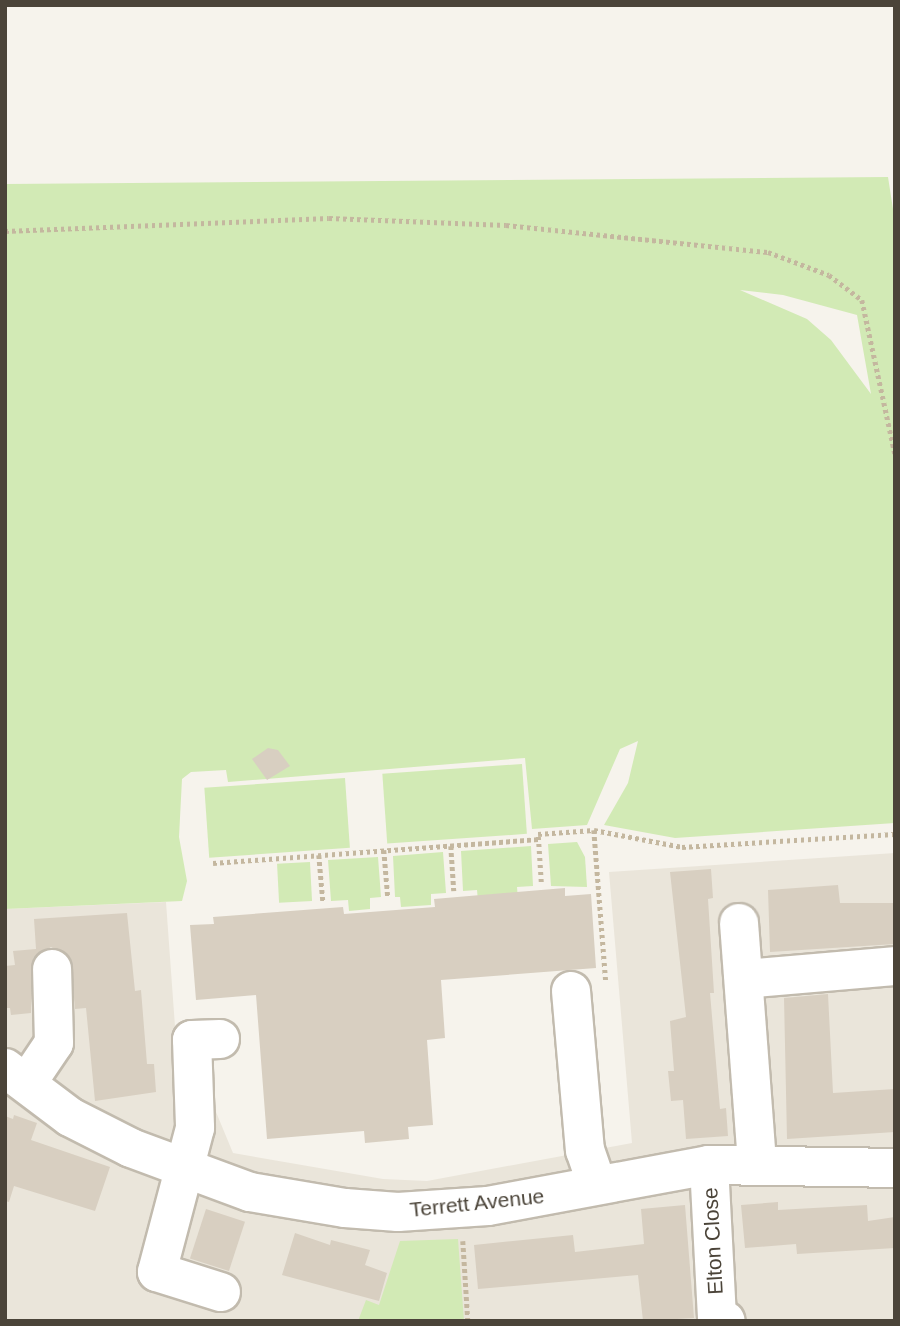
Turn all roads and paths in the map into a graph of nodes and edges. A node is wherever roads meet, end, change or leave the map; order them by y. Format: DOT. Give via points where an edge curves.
graph roads {
  1 [pos="5,231"];
  2 [pos="895,454"];
  3 [pos="895,834"];
  4 [pos="538,839"];
  5 [pos="451,846"];
  6 [pos="384,850"];
  7 [pos="319,856"];
  8 [pos="213,863"];
  9 [pos="541,882"];
  10 [pos="454,891"];
  11 [pos="388,898"];
  12 [pos="323,901"];
  13 [pos="739,923"];
  14 [pos="895,966"];
  15 [pos="52,969"];
  16 [pos="744,978"];
  17 [pos="571,991"];
  18 [pos="220,1039"];
  19 [pos="16,1076"];
  20 [pos="757,1164"];
  21 [pos="709,1165"];
  22 [pos="184,1167"];
  23 [pos="895,1168"];
  24 [pos="597,1184"];
  25 [pos="460,1209"];
  26 [pos="221,1292"];
  27 [pos="720,1320"];
  28 [pos="468,1321"];
  1 -- 2 [label="path" via="329,218 506,225 768,252 829,275 862,300"];
  3 -- 4 [label="path" via="682,847 594,830 538,834"];
  4 -- 5 [label="path"];
  4 -- 9 [label="path"];
  5 -- 6 [label="path"];
  5 -- 10 [label="path"];
  6 -- 7 [label="path"];
  6 -- 11 [label="path"];
  7 -- 8 [label="path"];
  7 -- 12 [label="path"];
  13 -- 16 [label="street"];
  14 -- 16 [label="street"];
  15 -- 19 [label="street" via="54,1032 67,1052"];
  16 -- 20 [label="street"];
  17 -- 24 [label="street" via="585,1150"];
  18 -- 22 [label="street" via="192,1040 195,1128"];
  19 -- 22 [label="street, Terrett Avenue" via="70,1117"];
  20 -- 21 [label="street, Terrett Avenue"];
  20 -- 23 [label="street, Terrett Avenue"];
  21 -- 24 [label="street, Terrett Avenue"];
  21 -- 27 [label="street, Elton Close"];
  22 -- 25 [label="street, Terrett Avenue" via="250,1192 345,1208"];
  22 -- 26 [label="street" via="157,1272"];
  24 -- 25 [label="street, Terrett Avenue"];
  25 -- 28 [label="path"];
}
